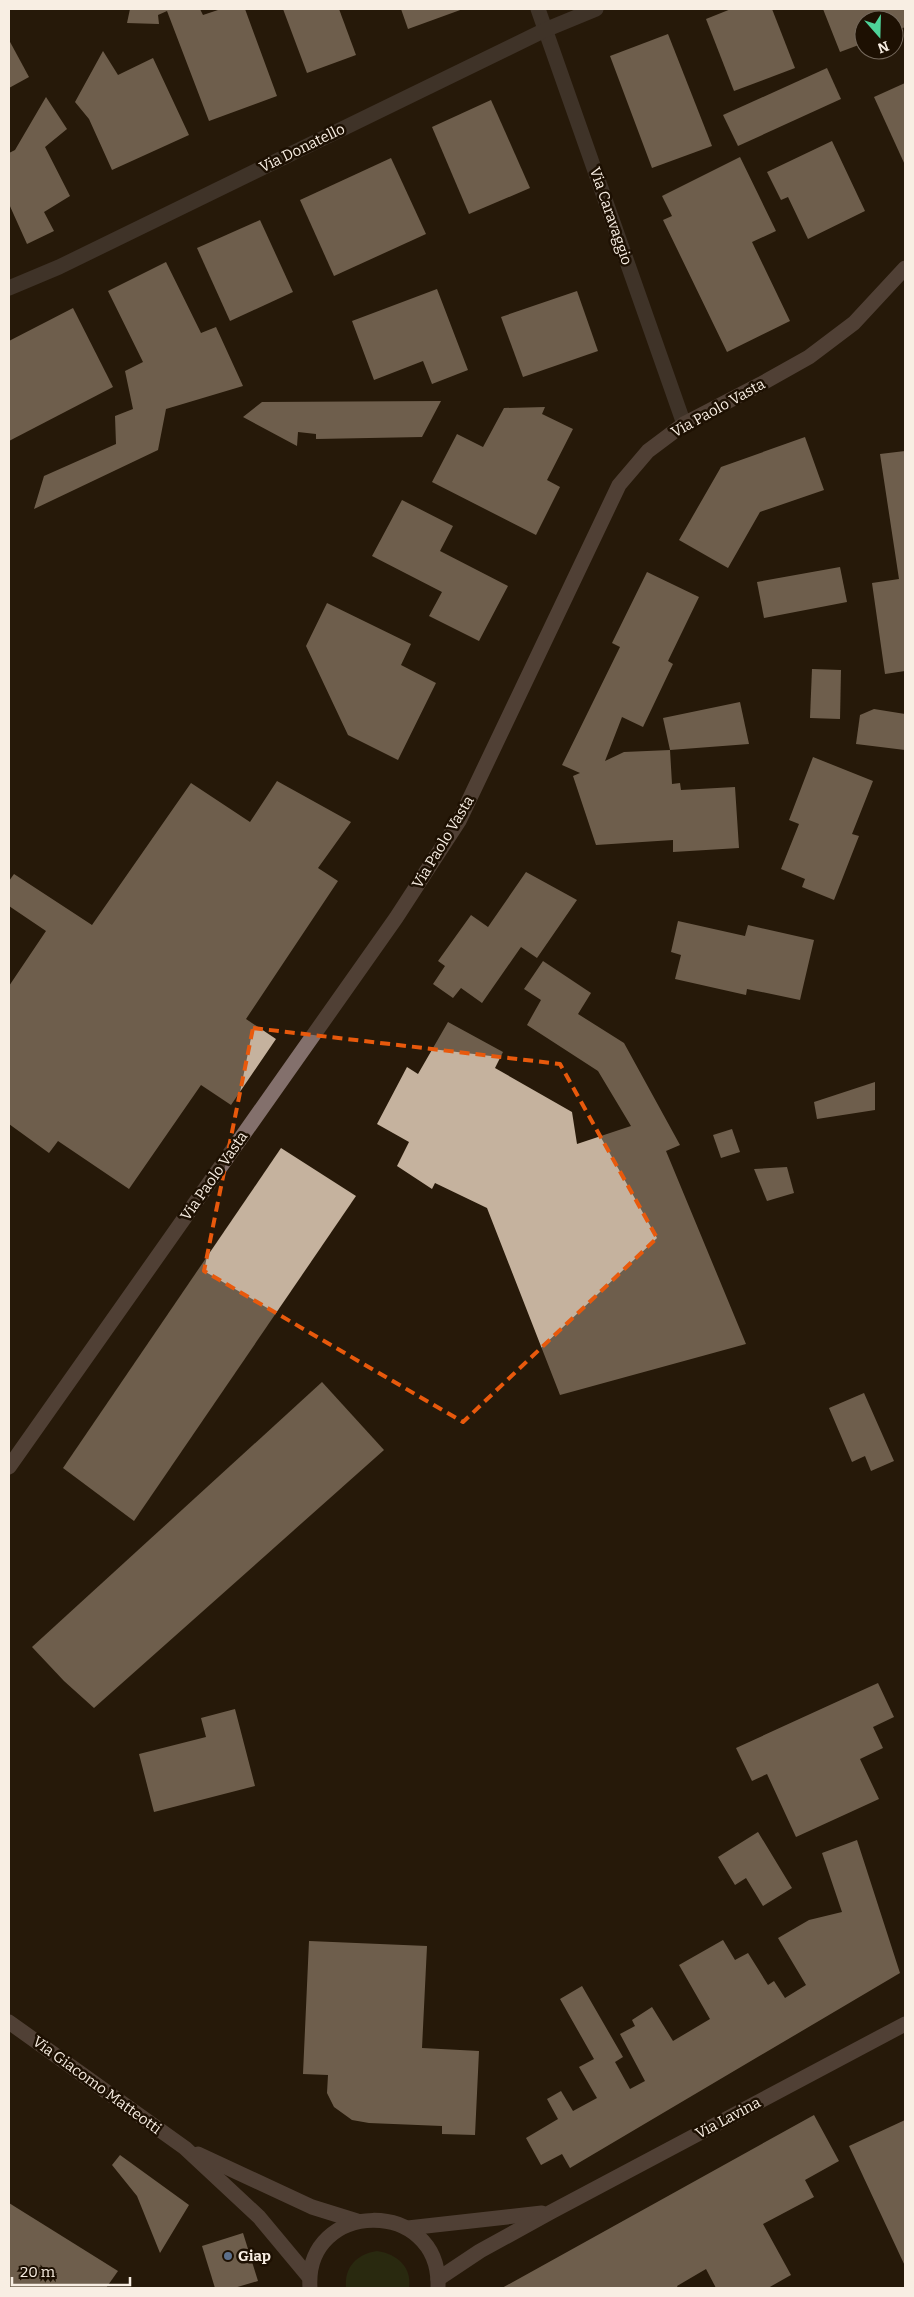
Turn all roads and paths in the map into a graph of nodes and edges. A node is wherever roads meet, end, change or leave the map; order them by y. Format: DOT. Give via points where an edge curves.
graph roads {
  1 [pos="538,9"];
  2 [pos="596,9"];
  3 [pos="545,30"];
  4 [pos="905,268"];
  5 [pos="9,288"];
  6 [pos="684,424"];
  7 [pos="9,1467"];
  8 [pos="9,2022"];
  9 [pos="905,2024"];
  10 [pos="185,2148"];
  11 [pos="551,2212"];
  12 [pos="357,2221"];
  13 [pos="408,2228"];
  14 [pos="310,2282"];
  15 [pos="438,2284"];
  1 -- 3 [label="street, Via Caravaggio"];
  2 -- 3 [label="street, Via Donatello"];
  3 -- 5 [label="street, Via Donatello"];
  3 -- 6 [label="street, Via Caravaggio"];
  4 -- 6 [label="street, Via Paolo Vasta" via="854,324 809,357"];
  6 -- 7 [label="street, Via Paolo Vasta" via="648,451 619,486 459,821 396,918"];
  8 -- 10 [label="street, Via Giacomo Matteotti"];
  9 -- 11 [label="street, Via Lavina"];
  10 -- 12 [label="street" via="312,2207"];
  10 -- 14 [label="street" via="258,2217"];
  11 -- 13 [label="street"];
  11 -- 15 [label="street, Via Lavina" via="480,2251"];
  12 -- 13 [label="street" via="375,2219"];
  12 -- 14 [label="street" via="330,2236 320,2248 313,2262"];
  13 -- 15 [label="street" via="429,2250 436,2264"];
}
